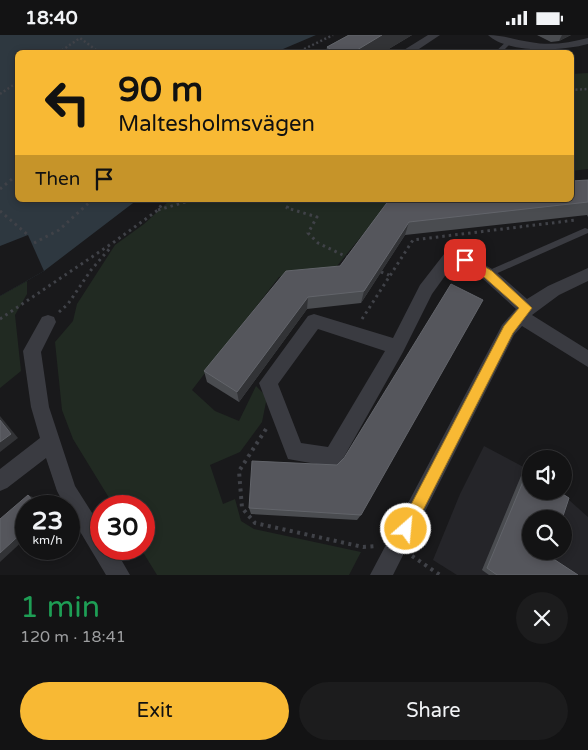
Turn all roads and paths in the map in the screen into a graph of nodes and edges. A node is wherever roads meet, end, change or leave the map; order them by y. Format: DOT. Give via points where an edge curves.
graph roads {
  1 [pos="333,35"];
  2 [pos="435,35"];
  3 [pos="494,35"];
  4 [pos="510,41"];
  5 [pos="588,41"];
  6 [pos="62,50"];
  7 [pos="96,50"];
  8 [pos="302,50"];
  9 [pos="409,50"];
  10 [pos="500,50"];
  11 [pos="15,84"];
  12 [pos="588,89"];
  13 [pos="574,90"];
  14 [pos="0,94"];
  15 [pos="15,176"];
  16 [pos="0,189"];
  17 [pos="90,202"];
  18 [pos="164,202"];
  19 [pos="185,202"];
  20 [pos="291,202"];
  21 [pos="158,210"];
  22 [pos="0,211"];
  23 [pos="578,220"];
  24 [pos="585,231"];
  25 [pos="28,235"];
  26 [pos="114,242"];
  27 [pos="34,243"];
  28 [pos="352,260"];
  29 [pos="381,271"];
  30 [pos="488,274"];
  31 [pos="588,274"];
  32 [pos="389,275"];
  33 [pos="523,312"];
  34 [pos="0,319"];
  35 [pos="48,322"];
  36 [pos="354,333"];
  37 [pos="397,347"];
  38 [pos="588,359"];
  39 [pos="278,412"];
  40 [pos="51,442"];
  41 [pos="0,481"];
  42 [pos="90,528"];
  43 [pos="398,546"];
  44 [pos="110,560"];
  45 [pos="119,575"];
  46 [pos="381,575"];
  47 [pos="440,575"];
  1 -- 8 [label="path"];
  2 -- 9 [label="street"];
  3 -- 4 [label="street"];
  4 -- 5 [label="street" via="546,49 567,48"];
  4 -- 10 [label="lane"];
  6 -- 7 [label="path" via="80,38"];
  11 -- 14 [label="path"];
  12 -- 13 [label="path"];
  15 -- 16 [label="path"];
  17 -- 27 [label="path" via="59,230"];
  18 -- 21 [label="path"];
  19 -- 21 [label="path"];
  20 -- 28 [label="path" via="287,208 317,217 308,233 318,243"];
  21 -- 26 [label="path"];
  22 -- 25 [label="path"];
  23 -- 32 [label="path" via="413,240"];
  24 -- 30 [label="lane"];
  26 -- 34 [label="path"];
  26 -- 35 [label="path" via="68,304"];
  29 -- 32 [label="path"];
  30 -- 33 [label="street"];
  30 -- 37 [label="street" via="453,253 426,290"];
  31 -- 33 [label="street" via="559,286"];
  32 -- 36 [label="path"];
  33 -- 38 [label="street"];
  33 -- 43 [label="street" via="508,330"];
  35 -- 40 [label="street" via="32,351 40,407"];
  36 -- 37 [label="street"];
  36 -- 39 [label="street" via="314,321 268,383"];
  37 -- 39 [label="street" via="333,457 294,453"];
  39 -- 43 [label="path" via="239,471 242,508 255,523 363,547"];
  40 -- 41 [label="street"];
  40 -- 42 [label="street" via="67,491"];
  43 -- 46 [label="street"];
  43 -- 47 [label="path"];
  44 -- 45 [label="street"];
}
